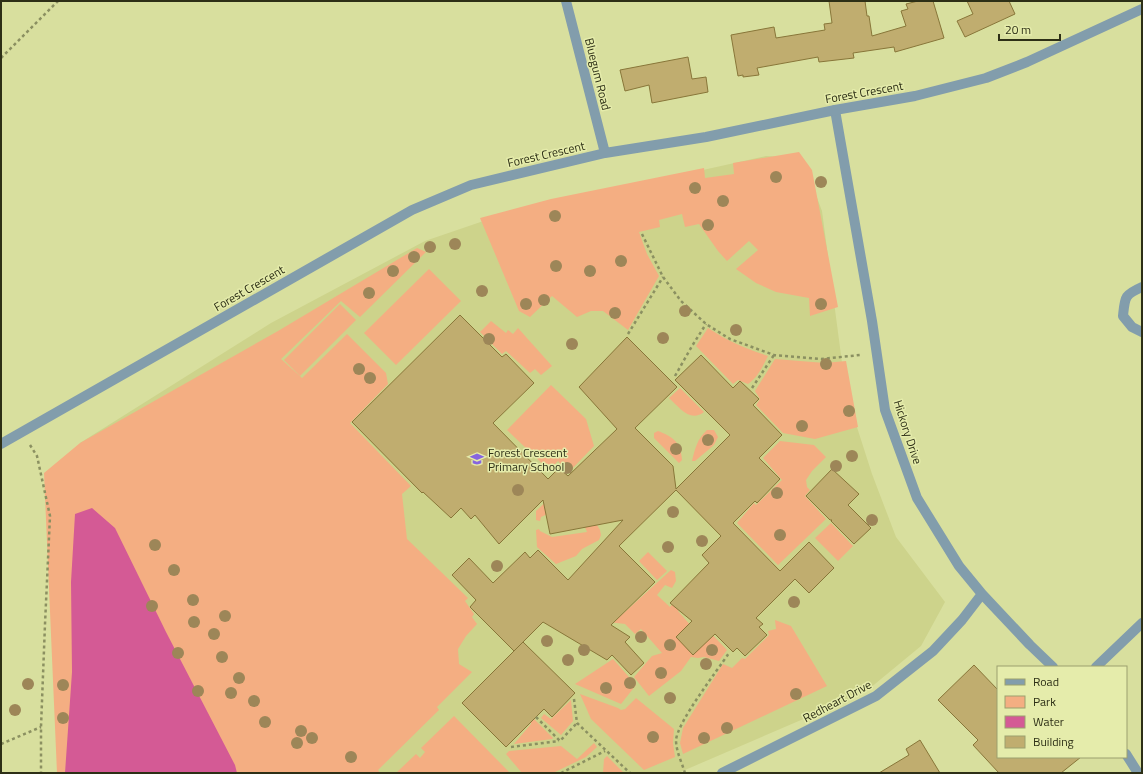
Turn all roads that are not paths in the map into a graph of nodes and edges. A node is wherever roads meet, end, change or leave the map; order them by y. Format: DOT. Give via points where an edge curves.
graph roads {
  1 [pos="566,1"];
  2 [pos="1142,9"];
  3 [pos="835,110"];
  4 [pos="606,153"];
  5 [pos="1142,287"];
  6 [pos="1142,332"];
  7 [pos="1,444"];
  8 [pos="982,594"];
  9 [pos="1142,623"];
  10 [pos="1052,666"];
  11 [pos="1097,666"];
  12 [pos="1127,756"];
  13 [pos="722,773"];
  14 [pos="1138,773"];
  1 -- 4 [label="street, Bluegum Road"];
  2 -- 3 [label="street, Forest Crescent" via="986,78 915,96"];
  3 -- 4 [label="street, Forest Crescent" via="706,137"];
  3 -- 8 [label="street, Hickory Drive" via="885,410 917,498 959,566"];
  4 -- 7 [label="street, Forest Crescent" via="471,185 412,210"];
  5 -- 6 [label="street" via="1125,298 1123,316 1132,327"];
  8 -- 10 [label="street, Hickory Drive"];
  8 -- 13 [label="street, Redheart Drive" via="933,651 876,696"];
  9 -- 11 [label="street"];
  12 -- 14 [label="street"];
}
